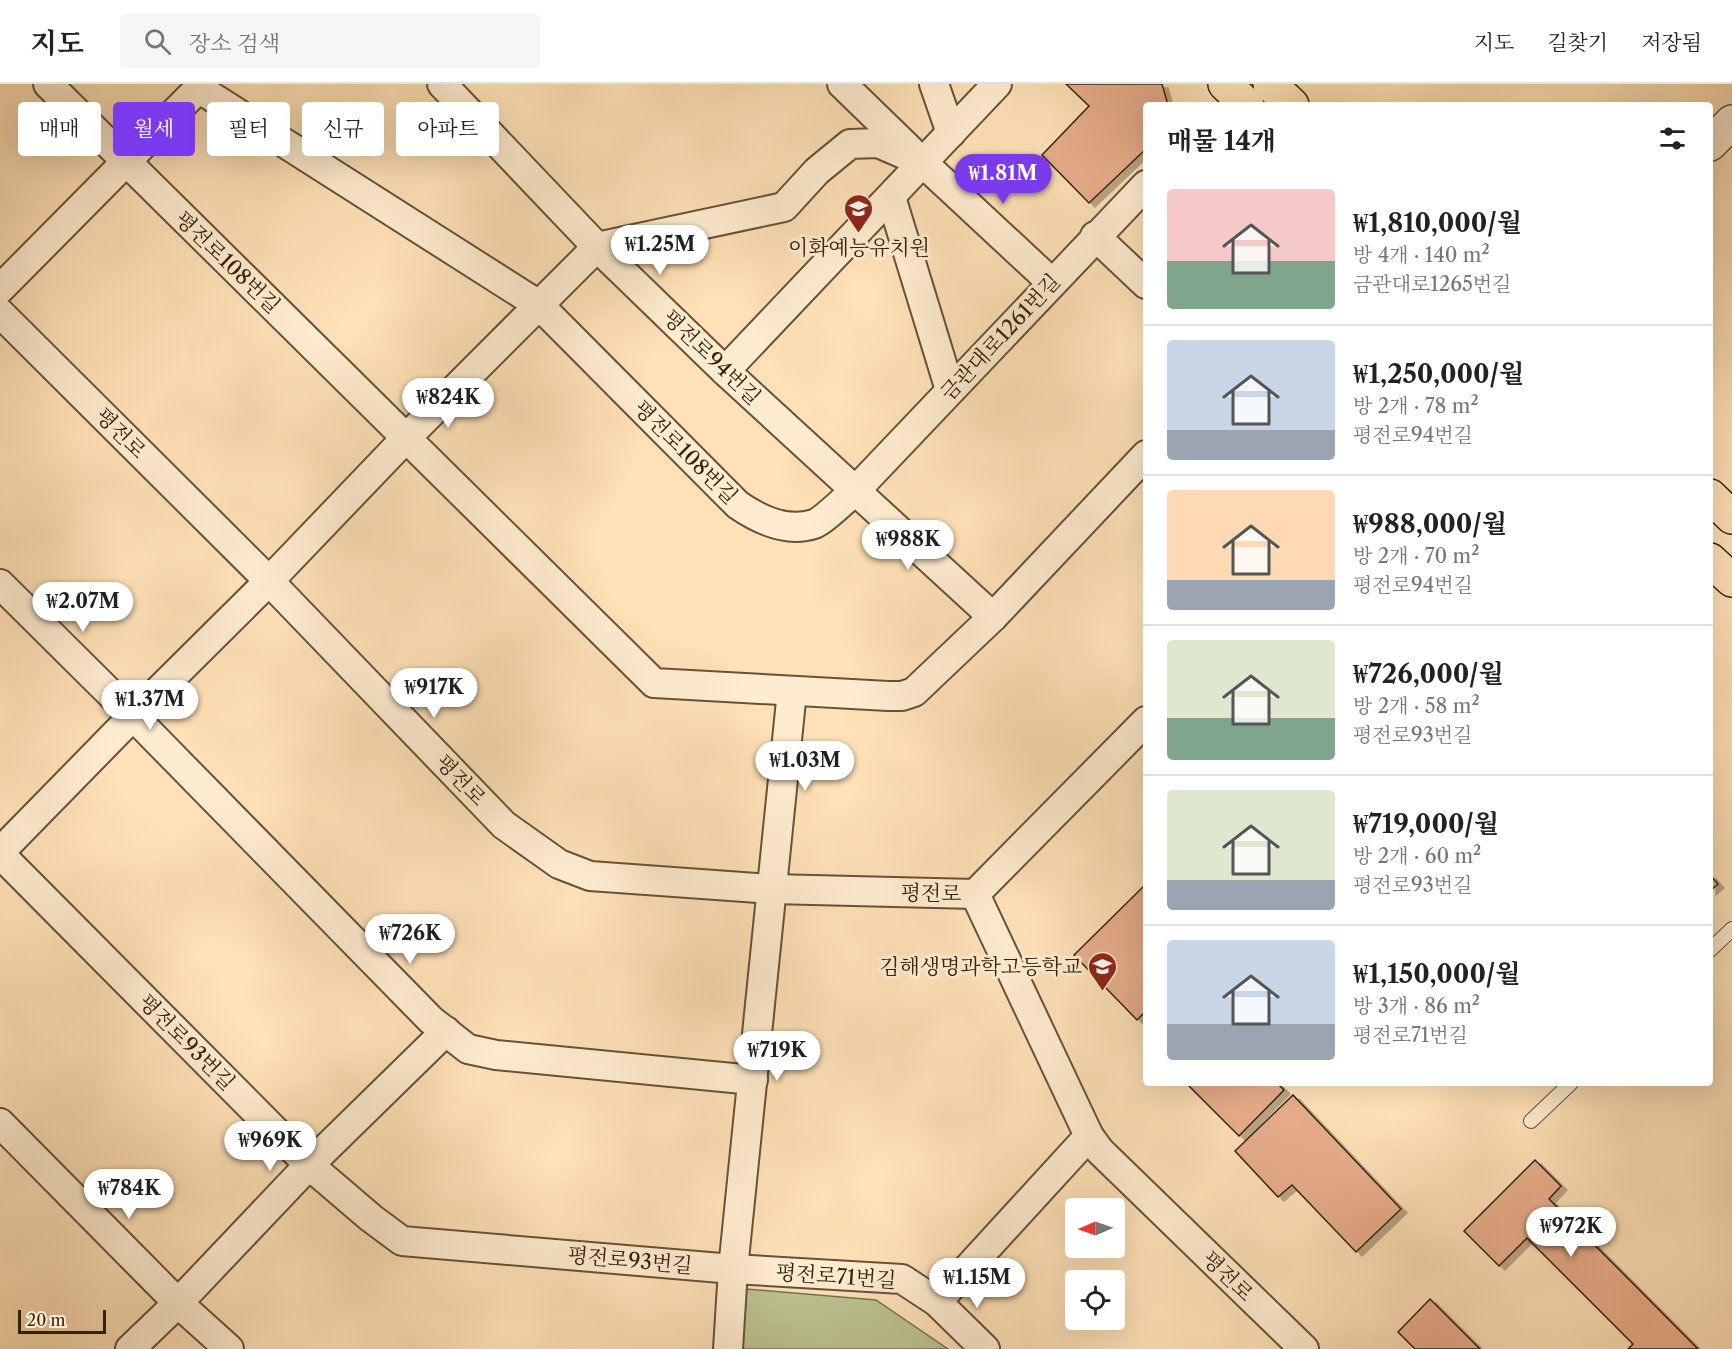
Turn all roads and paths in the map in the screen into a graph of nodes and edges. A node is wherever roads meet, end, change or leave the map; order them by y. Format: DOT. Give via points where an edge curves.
graph roads {
  1 [pos="48,84"];
  2 [pos="442,84"];
  3 [pos="842,84"];
  4 [pos="934,84"];
  5 [pos="997,84"];
  6 [pos="1270,84"];
  7 [pos="201,86"];
  8 [pos="1289,102"];
  9 [pos="1732,122"];
  10 [pos="951,133"];
  11 [pos="1713,141"];
  12 [pos="126,162"];
  13 [pos="922,162"];
  14 [pos="1143,188"];
  15 [pos="891,197"];
  16 [pos="1095,236"];
  17 [pos="597,247"];
  18 [pos="1143,281"];
  19 [pos="1052,282"];
  20 [pos="0,289"];
  21 [pos="539,305"];
  22 [pos="0,313"];
  23 [pos="725,371"];
  24 [pos="950,390"];
  25 [pos="406,438"];
  26 [pos="1143,458"];
  27 [pos="855,491"];
  28 [pos="1713,499"];
  29 [pos="1732,517"];
  30 [pos="1713,563"];
  31 [pos="1732,580"];
  32 [pos="269,581"];
  33 [pos="0,584"];
  34 [pos="993,617"];
  35 [pos="792,690"];
  36 [pos="133,716"];
  37 [pos="1143,724"];
  38 [pos="0,853"];
  39 [pos="772,890"];
  40 [pos="975,894"];
  41 [pos="1732,928"];
  42 [pos="1713,947"];
  43 [pos="446,1032"];
  44 [pos="753,1080"];
  45 [pos="1568,1086"];
  46 [pos="1531,1121"];
  47 [pos="0,1123"];
  48 [pos="1089,1137"];
  49 [pos="309,1165"];
  50 [pos="733,1269"];
  51 [pos="937,1302"];
  52 [pos="178,1303"];
  53 [pos="130,1349"];
  54 [pos="229,1349"];
  55 [pos="728,1349"];
  56 [pos="985,1349"];
  57 [pos="1304,1349"];
  1 -- 12 [label="street, 평전로108번길"];
  2 -- 17 [label="street, 평전로94번길"];
  3 -- 13 [label="street"];
  4 -- 10 [label="street"];
  5 -- 10 [label="street"];
  6 -- 8 [label="main road"];
  7 -- 12 [label="street"];
  7 -- 21 [label="street, 평전로108번길"];
  9 -- 11 [label="street"];
  10 -- 13 [label="street"];
  12 -- 20 [label="street"];
  12 -- 25 [label="street, 평전로108번길"];
  13 -- 15 [label="street"];
  13 -- 17 [label="street" via="878,142 850,144 817,171 784,207"];
  13 -- 19 [label="street"];
  14 -- 16 [label="street, 금관대로1261번길"];
  15 -- 23 [label="street"];
  15 -- 24 [label="street"];
  16 -- 18 [label="street"];
  16 -- 19 [label="street, 금관대로1261번길"];
  17 -- 21 [label="street"];
  17 -- 23 [label="street, 평전로94번길"];
  19 -- 24 [label="street, 금관대로1261번길"];
  21 -- 25 [label="street"];
  21 -- 27 [label="street, 평전로108번길" via="738,505 760,520 787,526 815,524"];
  22 -- 32 [label="street, 평전로"];
  23 -- 27 [label="street, 평전로94번길"];
  24 -- 27 [label="street, 금관대로1261번길"];
  25 -- 32 [label="street"];
  25 -- 35 [label="street" via="654,683"];
  26 -- 34 [label="street"];
  27 -- 34 [label="street, 평전로94번길"];
  28 -- 29 [label="main road"];
  30 -- 31 [label="main road"];
  32 -- 36 [label="street"];
  32 -- 39 [label="street, 평전로" via="504,825 559,864 590,876"];
  33 -- 36 [label="street"];
  34 -- 35 [label="street" via="914,692 902,696"];
  35 -- 39 [label="street"];
  36 -- 38 [label="street"];
  36 -- 43 [label="street"];
  37 -- 40 [label="street, 평전로"];
  38 -- 49 [label="street, 평전로93번길"];
  39 -- 40 [label="street, 평전로"];
  39 -- 44 [label="street"];
  40 -- 48 [label="street, 평전로"];
  41 -- 42 [label="lane"];
  43 -- 44 [label="street" via="468,1048 496,1055"];
  43 -- 49 [label="street"];
  44 -- 50 [label="street"];
  45 -- 46 [label="lane"];
  47 -- 52 [label="street"];
  48 -- 51 [label="street"];
  48 -- 57 [label="street, 평전로"];
  49 -- 50 [label="street, 평전로93번길" via="402,1241"];
  49 -- 52 [label="street"];
  50 -- 51 [label="street, 평전로71번길" via="902,1279"];
  50 -- 55 [label="street"];
  51 -- 56 [label="street, 평전로71번길"];
  52 -- 53 [label="street"];
  52 -- 54 [label="street"];
}
